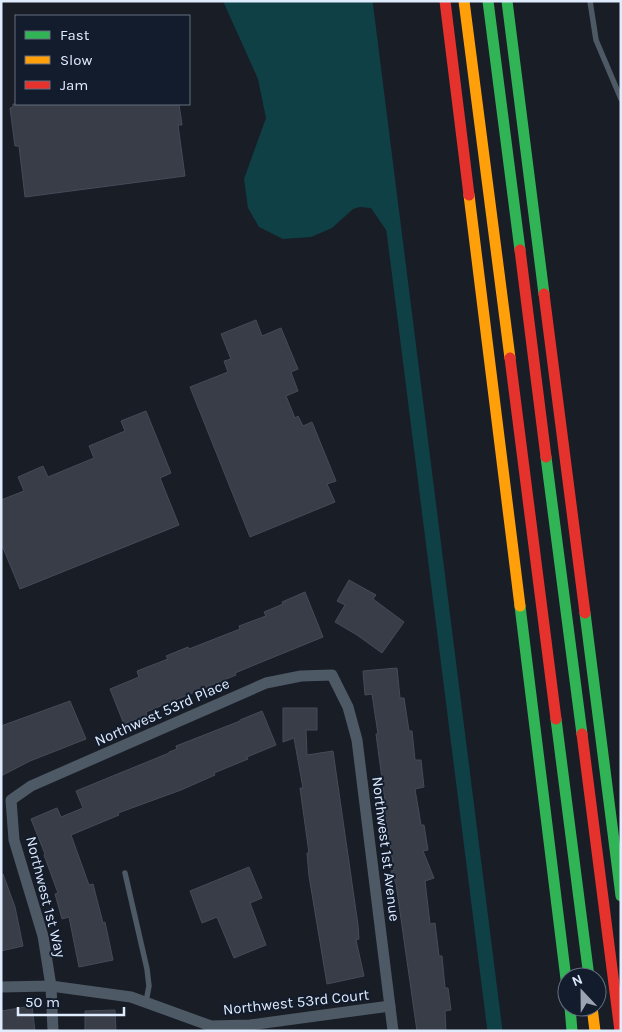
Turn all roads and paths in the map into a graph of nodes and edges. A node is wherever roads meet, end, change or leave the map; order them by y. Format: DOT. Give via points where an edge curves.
graph roads {
  1 [pos="445,1"];
  2 [pos="464,1"];
  3 [pos="488,1"];
  4 [pos="506,1"];
  5 [pos="590,1"];
  6 [pos="621,100"];
  7 [pos="332,674"];
  8 [pos="11,800"];
  9 [pos="126,873"];
  10 [pos="621,896"];
  11 [pos="565,967"];
  12 [pos="588,967"];
  13 [pos="51,986"];
  14 [pos="1,987"];
  15 [pos="146,1002"];
  16 [pos="390,1006"];
  17 [pos="571,1017"];
  18 [pos="594,1017"];
  19 [pos="54,1031"];
  20 [pos="393,1031"];
  21 [pos="572,1031"];
  22 [pos="596,1031"];
  23 [pos="620,1031"];
  1 -- 11 [label="highway"];
  2 -- 12 [label="highway"];
  3 -- 23 [label="highway"];
  4 -- 10 [label="highway"];
  5 -- 6 [label="lane" via="596,40"];
  7 -- 8 [label="street, Northwest 53rd Place" via="266,683 31,786"];
  7 -- 16 [label="street, Northwest 1st Avenue" via="348,707 358,740"];
  8 -- 13 [label="street, Northwest 1st Way" via="14,840 43,936"];
  9 -- 15 [label="lane" via="147,968 149,986"];
  13 -- 14 [label="street, Northwest 53rd Court"];
  13 -- 15 [label="street, Northwest 53rd Court" via="132,997"];
  13 -- 19 [label="street, Northwest 1st Way"];
  15 -- 16 [label="street, Northwest 53rd Court" via="211,1026 250,1025"];
  16 -- 20 [label="street, Northwest 1st Avenue"];
  17 -- 21 [label="highway"];
  18 -- 22 [label="highway"];
}
